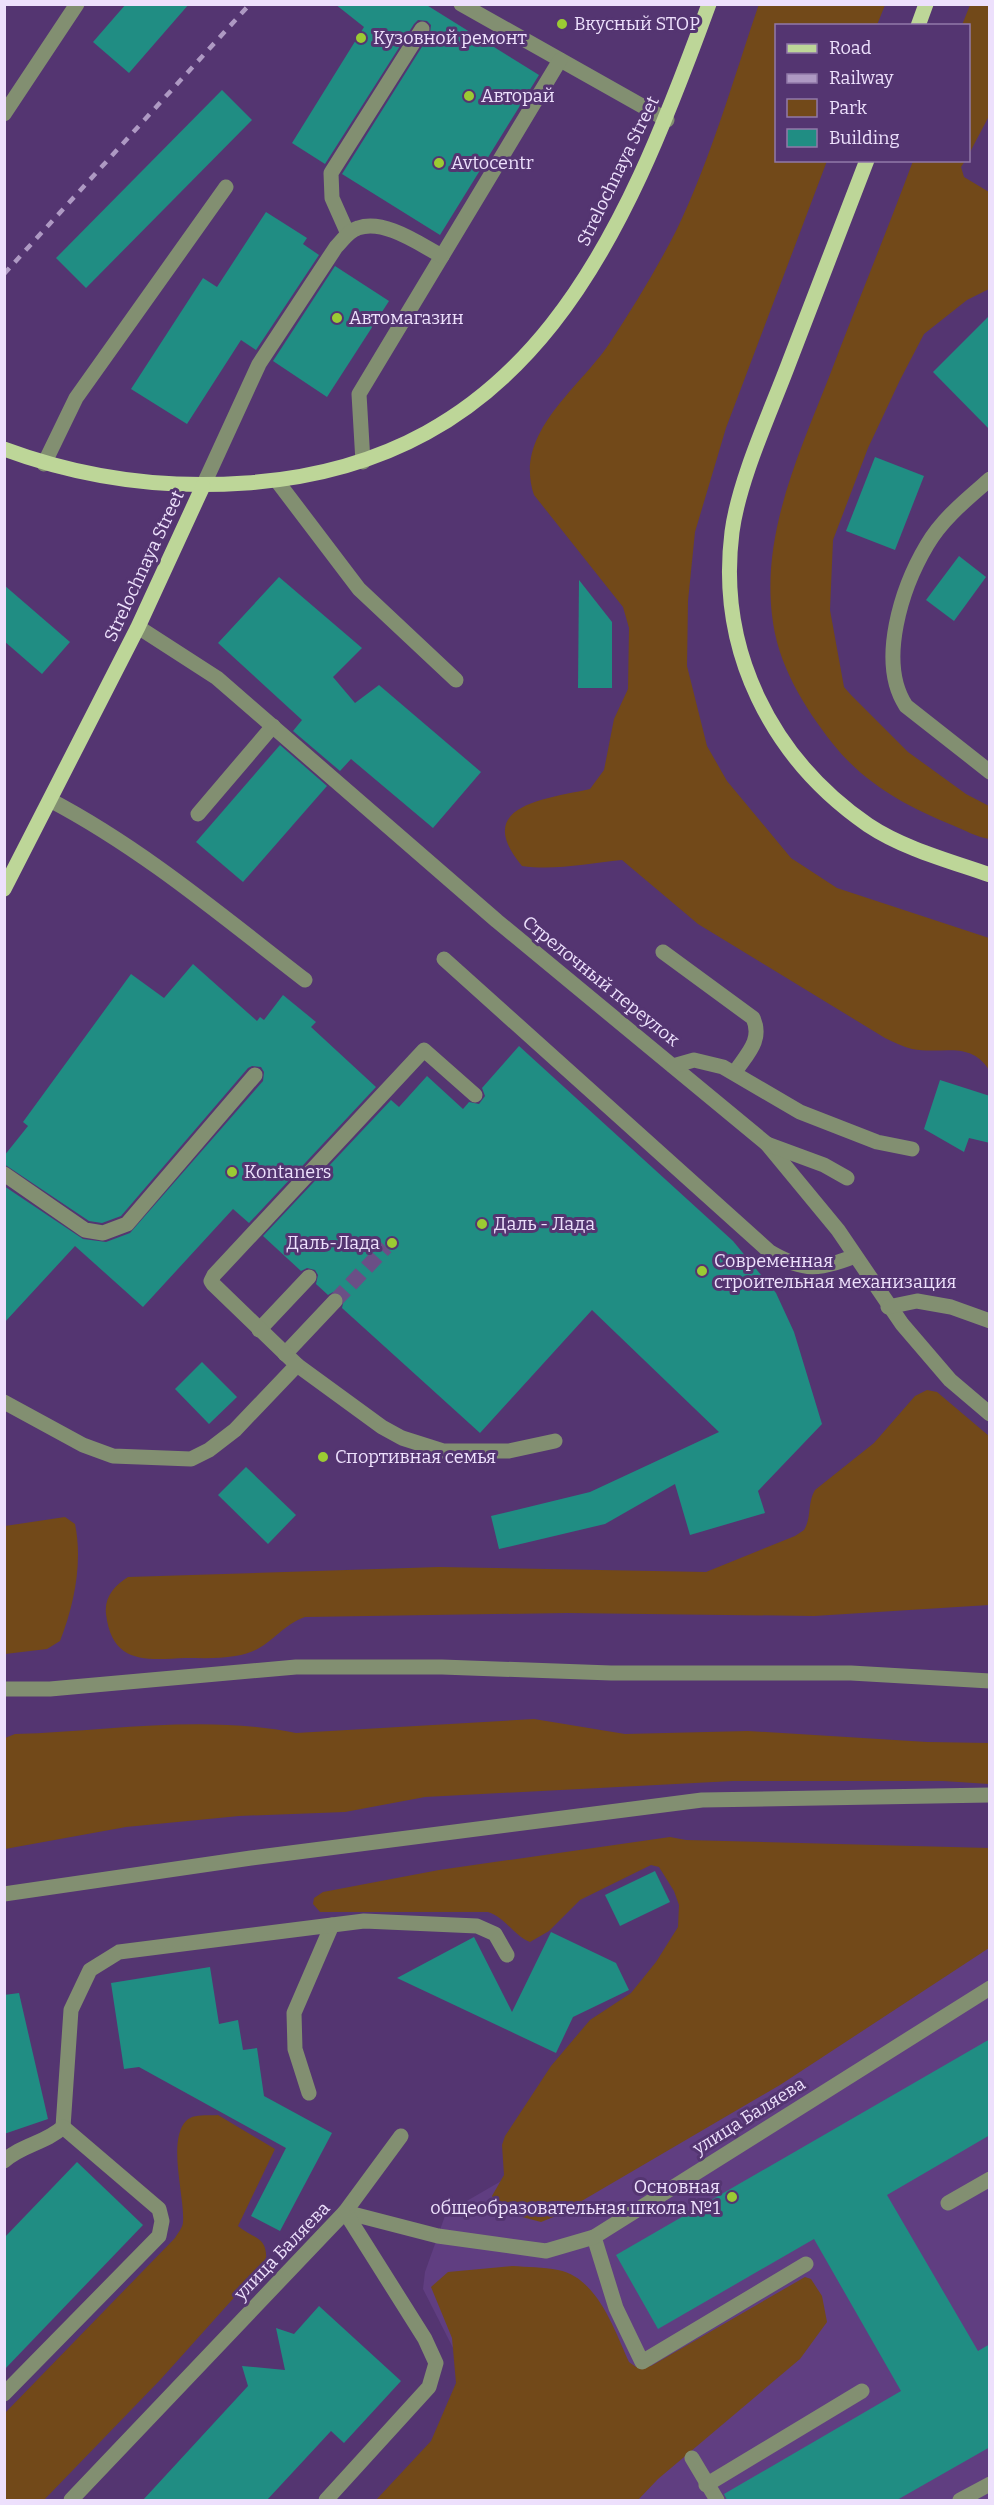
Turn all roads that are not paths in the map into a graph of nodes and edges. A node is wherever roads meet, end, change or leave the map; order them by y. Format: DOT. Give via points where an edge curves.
graph roads {
  1 [pos="77,4"];
  2 [pos="460,4"];
  3 [pos="709,4"];
  4 [pos="926,4"];
  5 [pos="919,24"];
  6 [pos="422,28"];
  7 [pos="560,60"];
  8 [pos="4,114"];
  9 [pos="667,120"];
  10 [pos="866,162"];
  11 [pos="226,187"];
  12 [pos="348,234"];
  13 [pos="442,256"];
  14 [pos="4,449"];
  15 [pos="363,462"];
  16 [pos="44,464"];
  17 [pos="990,479"];
  18 [pos="277,481"];
  19 [pos="203,486"];
  20 [pos="138,627"];
  21 [pos="456,680"];
  22 [pos="273,726"];
  23 [pos="990,772"];
  24 [pos="50,800"];
  25 [pos="198,813"];
  26 [pos="990,875"];
  27 [pos="4,889"];
  28 [pos="663,952"];
  29 [pos="444,959"];
  30 [pos="305,980"];
  31 [pos="673,1066"];
  32 [pos="735,1072"];
  33 [pos="255,1075"];
  34 [pos="476,1095"];
  35 [pos="767,1144"];
  36 [pos="912,1149"];
  37 [pos="4,1173"];
  38 [pos="847,1178"];
  39 [pos="855,1257"];
  40 [pos="309,1277"];
  41 [pos="335,1301"];
  42 [pos="888,1307"];
  43 [pos="990,1321"];
  44 [pos="259,1330"];
  45 [pos="285,1354"];
  46 [pos="297,1365"];
  47 [pos="4,1402"];
  48 [pos="990,1414"];
  49 [pos="555,1441"];
  50 [pos="990,1681"];
  51 [pos="4,1689"];
  52 [pos="990,1795"];
  53 [pos="4,1894"];
  54 [pos="332,1925"];
  55 [pos="507,1955"];
  56 [pos="990,1988"];
  57 [pos="309,2093"];
  58 [pos="63,2127"];
  59 [pos="401,2136"];
  60 [pos="4,2161"];
  61 [pos="990,2179"];
  62 [pos="948,2203"];
  63 [pos="345,2212"];
  64 [pos="594,2237"];
  65 [pos="806,2264"];
  66 [pos="862,2391"];
  67 [pos="4,2394"];
  68 [pos="692,2458"];
  69 [pos="990,2484"];
  70 [pos="706,2485"];
  71 [pos="71,2500"];
  72 [pos="326,2500"];
  73 [pos="717,2500"];
  74 [pos="960,2500"];
  1 -- 8 [label="street"];
  2 -- 7 [label="street"];
  3 -- 9 [label="main road, Strelochnaya Street"];
  4 -- 5 [label="main road"];
  6 -- 12 [label="street" via="331,173 332,198"];
  7 -- 9 [label="street"];
  7 -- 13 [label="street"];
  9 -- 15 [label="main road, Strelochnaya Street" via="594,266 539,343 512,371 452,419"];
  10 -- 26 [label="main road" via="762,433 732,531 730,603 736,641 752,689 778,734 834,798 870,826 922,851"];
  11 -- 16 [label="street" via="76,398"];
  12 -- 13 [label="street" via="358,228 385,229"];
  12 -- 19 [label="street" via="259,364"];
  13 -- 15 [label="street" via="359,394"];
  14 -- 16 [label="main road"];
  15 -- 18 [label="main road, Strelochnaya Street"];
  16 -- 19 [label="main road" via="160,484"];
  17 -- 23 [label="street" via="957,508 927,544 904,591 893,647 894,677 906,706"];
  18 -- 19 [label="main road, Strelochnaya Street"];
  18 -- 21 [label="street" via="359,589"];
  19 -- 20 [label="main road, Strelochnaya Street"];
  20 -- 22 [label="street, Стрелочный переулок" via="217,678"];
  20 -- 24 [label="main road, Strelochnaya Street"];
  22 -- 25 [label="street"];
  22 -- 31 [label="street, Стрелочный переулок" via="497,921"];
  24 -- 27 [label="main road, Strelochnaya Street"];
  24 -- 30 [label="street" via="99,826 165,871"];
  28 -- 32 [label="street" via="753,1018 757,1039"];
  29 -- 39 [label="street" via="770,1252 784,1261 825,1268"];
  31 -- 32 [label="street" via="706,1061"];
  31 -- 35 [label="street, Стрелочный переулок"];
  32 -- 36 [label="street" via="800,1112 877,1142"];
  33 -- 37 [label="street" via="127,1224 103,1233 85,1230"];
  34 -- 44 [label="street" via="424,1050 214,1275 213,1284"];
  35 -- 38 [label="street"];
  35 -- 39 [label="street, Стрелочный переулок" via="838,1230"];
  39 -- 42 [label="street, Стрелочный переулок"];
  40 -- 44 [label="street"];
  41 -- 45 [label="street"];
  42 -- 43 [label="street" via="917,1301"];
  42 -- 48 [label="street, Стрелочный переулок" via="950,1380"];
  44 -- 45 [label="street"];
  45 -- 46 [label="street"];
  46 -- 47 [label="street" via="235,1430 191,1459 113,1456 83,1445"];
  46 -- 49 [label="street" via="382,1427 443,1451 509,1451"];
  50 -- 51 [label="street" via="851,1673 307,1667 50,1689"];
  52 -- 53 [label="street" via="702,1800"];
  54 -- 55 [label="street" via="364,1921 477,1926 495,1934"];
  54 -- 57 [label="street" via="294,2013 295,2049"];
  54 -- 58 [label="street" via="119,1952 90,1970 71,2010"];
  56 -- 64 [label="street, улица Баляева"];
  58 -- 60 [label="street"];
  58 -- 67 [label="street" via="159,2209 159,2236"];
  59 -- 63 [label="street"];
  61 -- 62 [label="street"];
  63 -- 64 [label="street, улица Баляева" via="438,2236 546,2251"];
  63 -- 71 [label="street, улица Баляева"];
  63 -- 72 [label="street" via="436,2363 429,2387"];
  64 -- 65 [label="street" via="616,2308 642,2362"];
  66 -- 70 [label="street"];
  68 -- 70 [label="street"];
  69 -- 74 [label="street"];
  70 -- 73 [label="street"];
}
